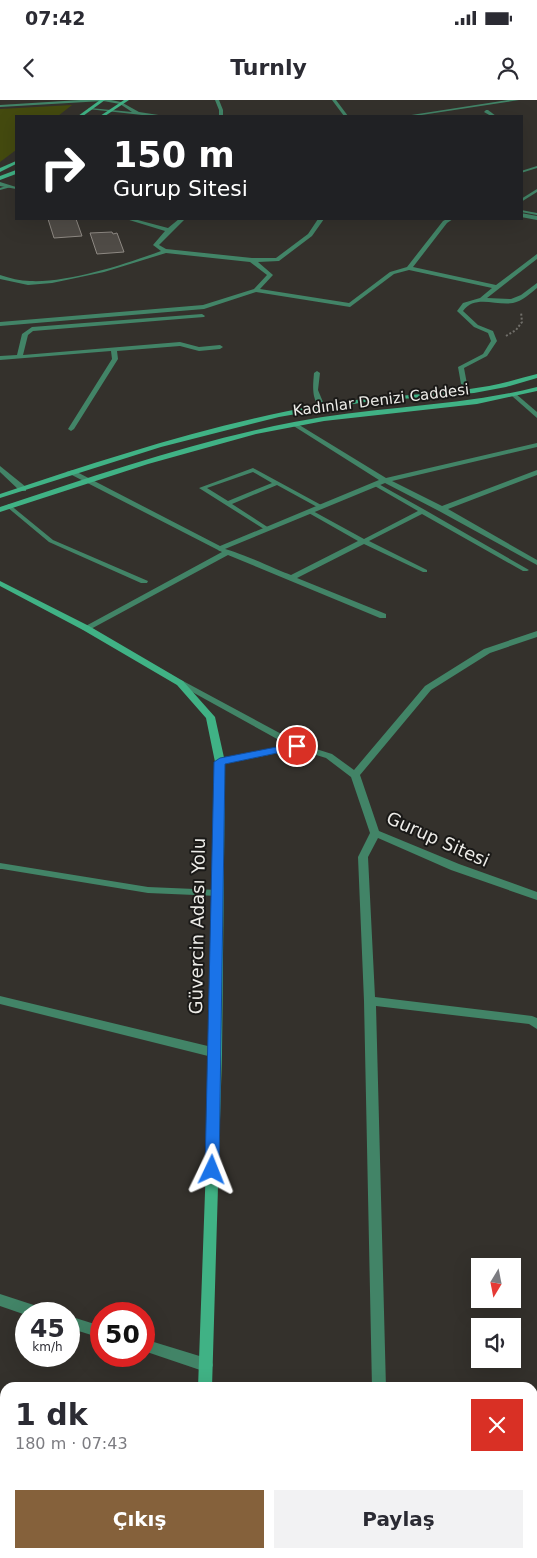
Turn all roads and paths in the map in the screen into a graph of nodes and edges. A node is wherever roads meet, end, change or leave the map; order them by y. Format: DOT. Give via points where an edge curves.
graph roads {
  1 [pos="103,100"];
  2 [pos="127,100"];
  3 [pos="217,100"];
  4 [pos="334,100"];
  5 [pos="469,100"];
  6 [pos="517,100"];
  7 [pos="121,103"];
  8 [pos="0,106"];
  9 [pos="476,106"];
  10 [pos="90,109"];
  11 [pos="109,111"];
  12 [pos="486,111"];
  13 [pos="137,113"];
  14 [pos="81,115"];
  15 [pos="103,115"];
  16 [pos="154,115"];
  17 [pos="221,115"];
  18 [pos="345,115"];
  19 [pos="414,115"];
  20 [pos="492,115"];
  21 [pos="15,162"];
  22 [pos="537,167"];
  23 [pos="0,170"];
  24 [pos="523,171"];
  25 [pos="15,172"];
  26 [pos="0,178"];
  27 [pos="0,184"];
  28 [pos="9,186"];
  29 [pos="15,188"];
  30 [pos="0,189"];
  31 [pos="537,190"];
  32 [pos="523,200"];
  33 [pos="523,211"];
  34 [pos="537,214"];
  35 [pos="523,215"];
  36 [pos="537,218"];
  37 [pos="133,220"];
  38 [pos="181,220"];
  39 [pos="320,220"];
  40 [pos="448,220"];
  41 [pos="169,230"];
  42 [pos="165,251"];
  43 [pos="537,256"];
  44 [pos="252,260"];
  45 [pos="409,268"];
  46 [pos="0,277"];
  47 [pos="537,285"];
  48 [pos="497,287"];
  49 [pos="256,290"];
  50 [pos="482,299"];
  51 [pos="514,301"];
  52 [pos="202,316"];
  53 [pos="0,324"];
  54 [pos="494,342"];
  55 [pos="220,347"];
  56 [pos="114,349"];
  57 [pos="20,356"];
  58 [pos="0,358"];
  59 [pos="317,373"];
  60 [pos="537,376"];
  61 [pos="464,384"];
  62 [pos="537,389"];
  63 [pos="514,395"];
  64 [pos="322,407"];
  65 [pos="537,416"];
  66 [pos="294,424"];
  67 [pos="71,429"];
  68 [pos="537,445"];
  69 [pos="0,468"];
  70 [pos="70,472"];
  71 [pos="537,472"];
  72 [pos="86,480"];
  73 [pos="385,480"];
  74 [pos="277,483"];
  75 [pos="374,484"];
  76 [pos="23,489"];
  77 [pos="0,496"];
  78 [pos="227,504"];
  79 [pos="9,506"];
  80 [pos="321,507"];
  81 [pos="442,509"];
  82 [pos="0,510"];
  83 [pos="423,511"];
  84 [pos="309,512"];
  85 [pos="267,529"];
  86 [pos="363,541"];
  87 [pos="220,549"];
  88 [pos="228,552"];
  89 [pos="537,563"];
  90 [pos="525,570"];
  91 [pos="425,571"];
  92 [pos="292,578"];
  93 [pos="144,581"];
  94 [pos="0,583"];
  95 [pos="383,616"];
  96 [pos="86,628"];
  97 [pos="537,634"];
  98 [pos="180,683"];
  99 [pos="297,746"];
  100 [pos="220,762"];
  101 [pos="355,775"];
  102 [pos="375,833"];
  103 [pos="2,866"];
  104 [pos="218,893"];
  105 [pos="537,896"];
  106 [pos="0,1000"];
  107 [pos="370,1001"];
  108 [pos="537,1025"];
  109 [pos="216,1053"];
  110 [pos="0,1300"];
  111 [pos="15,1305"];
  112 [pos="155,1349"];
  113 [pos="206,1365"];
  114 [pos="205,1382"];
  115 [pos="379,1382"];
  1 -- 7 [label="street"];
  1 -- 8 [label="street"];
  1 -- 10 [label="main road"];
  2 -- 7 [label="main road"];
  3 -- 17 [label="street"];
  4 -- 18 [label="street"];
  5 -- 9 [label="street"];
  6 -- 9 [label="street"];
  7 -- 11 [label="main road"];
  7 -- 13 [label="street"];
  9 -- 19 [label="street"];
  10 -- 11 [label="street"];
  10 -- 14 [label="main road"];
  11 -- 13 [label="street"];
  11 -- 15 [label="main road"];
  12 -- 20 [label="street"];
  13 -- 16 [label="street"];
  21 -- 23 [label="main road"];
  22 -- 24 [label="lane"];
  25 -- 26 [label="main road"];
  27 -- 28 [label="street"];
  28 -- 29 [label="street"];
  28 -- 30 [label="lane"];
  31 -- 32 [label="lane"];
  33 -- 34 [label="lane"];
  35 -- 36 [label="street"];
  37 -- 41 [label="street"];
  38 -- 41 [label="street"];
  39 -- 44 [label="street" via="310,235 277,260"];
  40 -- 45 [label="street"];
  41 -- 42 [label="street" via="156,246"];
  42 -- 44 [label="street"];
  42 -- 46 [label="street" via="38,283"];
  43 -- 48 [label="street"];
  44 -- 49 [label="street" via="270,275"];
  45 -- 48 [label="street"];
  45 -- 49 [label="street" via="392,273 350,305"];
  47 -- 51 [label="street" via="522,299"];
  48 -- 50 [label="street"];
  49 -- 53 [label="street" via="204,307"];
  50 -- 51 [label="street"];
  50 -- 54 [label="street" via="465,304 460,311 476,326 491,332"];
  51 -- 54 [label="path" via="520,308 522,322 516,330"];
  52 -- 57 [label="lane" via="32,329 26,333"];
  54 -- 61 [label="street" via="484,355 461,367"];
  55 -- 56 [label="lane" via="198,349 180,344"];
  56 -- 57 [label="lane"];
  56 -- 67 [label="lane" via="115,359"];
  57 -- 58 [label="lane"];
  59 -- 64 [label="lane" via="315,390"];
  60 -- 64 [label="main road, Kadınlar Denizi Caddesi" via="500,387"];
  62 -- 63 [label="main road, Kadınlar Denizi Caddesi"];
  63 -- 65 [label="street"];
  63 -- 66 [label="main road, Kadınlar Denizi Caddesi" via="472,404 350,415"];
  64 -- 70 [label="main road, Kadınlar Denizi Caddesi" via="176,440"];
  66 -- 72 [label="main road, Kadınlar Denizi Caddesi" via="192,447"];
  66 -- 73 [label="street"];
  68 -- 73 [label="street"];
  69 -- 76 [label="street"];
  70 -- 72 [label="street"];
  70 -- 76 [label="main road, Kadınlar Denizi Caddesi"];
  71 -- 81 [label="street"];
  72 -- 79 [label="main road, Kadınlar Denizi Caddesi"];
  72 -- 87 [label="street"];
  73 -- 75 [label="street"];
  73 -- 81 [label="street"];
  74 -- 78 [label="lane"];
  74 -- 78 [label="lane" via="253,470 202,488"];
  74 -- 80 [label="lane"];
  75 -- 80 [label="street"];
  75 -- 83 [label="lane"];
  76 -- 77 [label="main road, Kadınlar Denizi Caddesi"];
  78 -- 85 [label="lane"];
  79 -- 82 [label="main road, Kadınlar Denizi Caddesi"];
  79 -- 93 [label="lane" via="52,541"];
  80 -- 84 [label="street"];
  81 -- 89 [label="street"];
  83 -- 86 [label="lane"];
  83 -- 90 [label="lane"];
  84 -- 85 [label="street"];
  84 -- 86 [label="lane"];
  85 -- 87 [label="street"];
  86 -- 91 [label="lane"];
  86 -- 92 [label="lane"];
  87 -- 88 [label="lane"];
  88 -- 92 [label="lane"];
  88 -- 96 [label="lane"];
  92 -- 95 [label="lane"];
  94 -- 96 [label="main road, Güvercin Adası Yolu"];
  96 -- 98 [label="main road, Güvercin Adası Yolu"];
  97 -- 101 [label="street" via="487,651 428,688"];
  98 -- 99 [label="street"];
  98 -- 100 [label="main road, Güvercin Adası Yolu" via="210,717"];
  99 -- 100 [label="street"];
  99 -- 101 [label="street" via="329,756"];
  100 -- 104 [label="main road, Güvercin Adası Yolu"];
  101 -- 102 [label="street, Gurup Sitesi"];
  102 -- 105 [label="street, Gurup Sitesi" via="455,867"];
  102 -- 107 [label="street" via="363,857"];
  103 -- 104 [label="lane" via="148,890"];
  104 -- 109 [label="main road, Güvercin Adası Yolu"];
  106 -- 109 [label="street"];
  107 -- 108 [label="street" via="532,1020"];
  107 -- 115 [label="street"];
  109 -- 113 [label="main road, Güvercin Adası Yolu"];
  110 -- 111 [label="street"];
  112 -- 113 [label="street"];
  113 -- 114 [label="main road, Güvercin Adası Yolu"];
}
